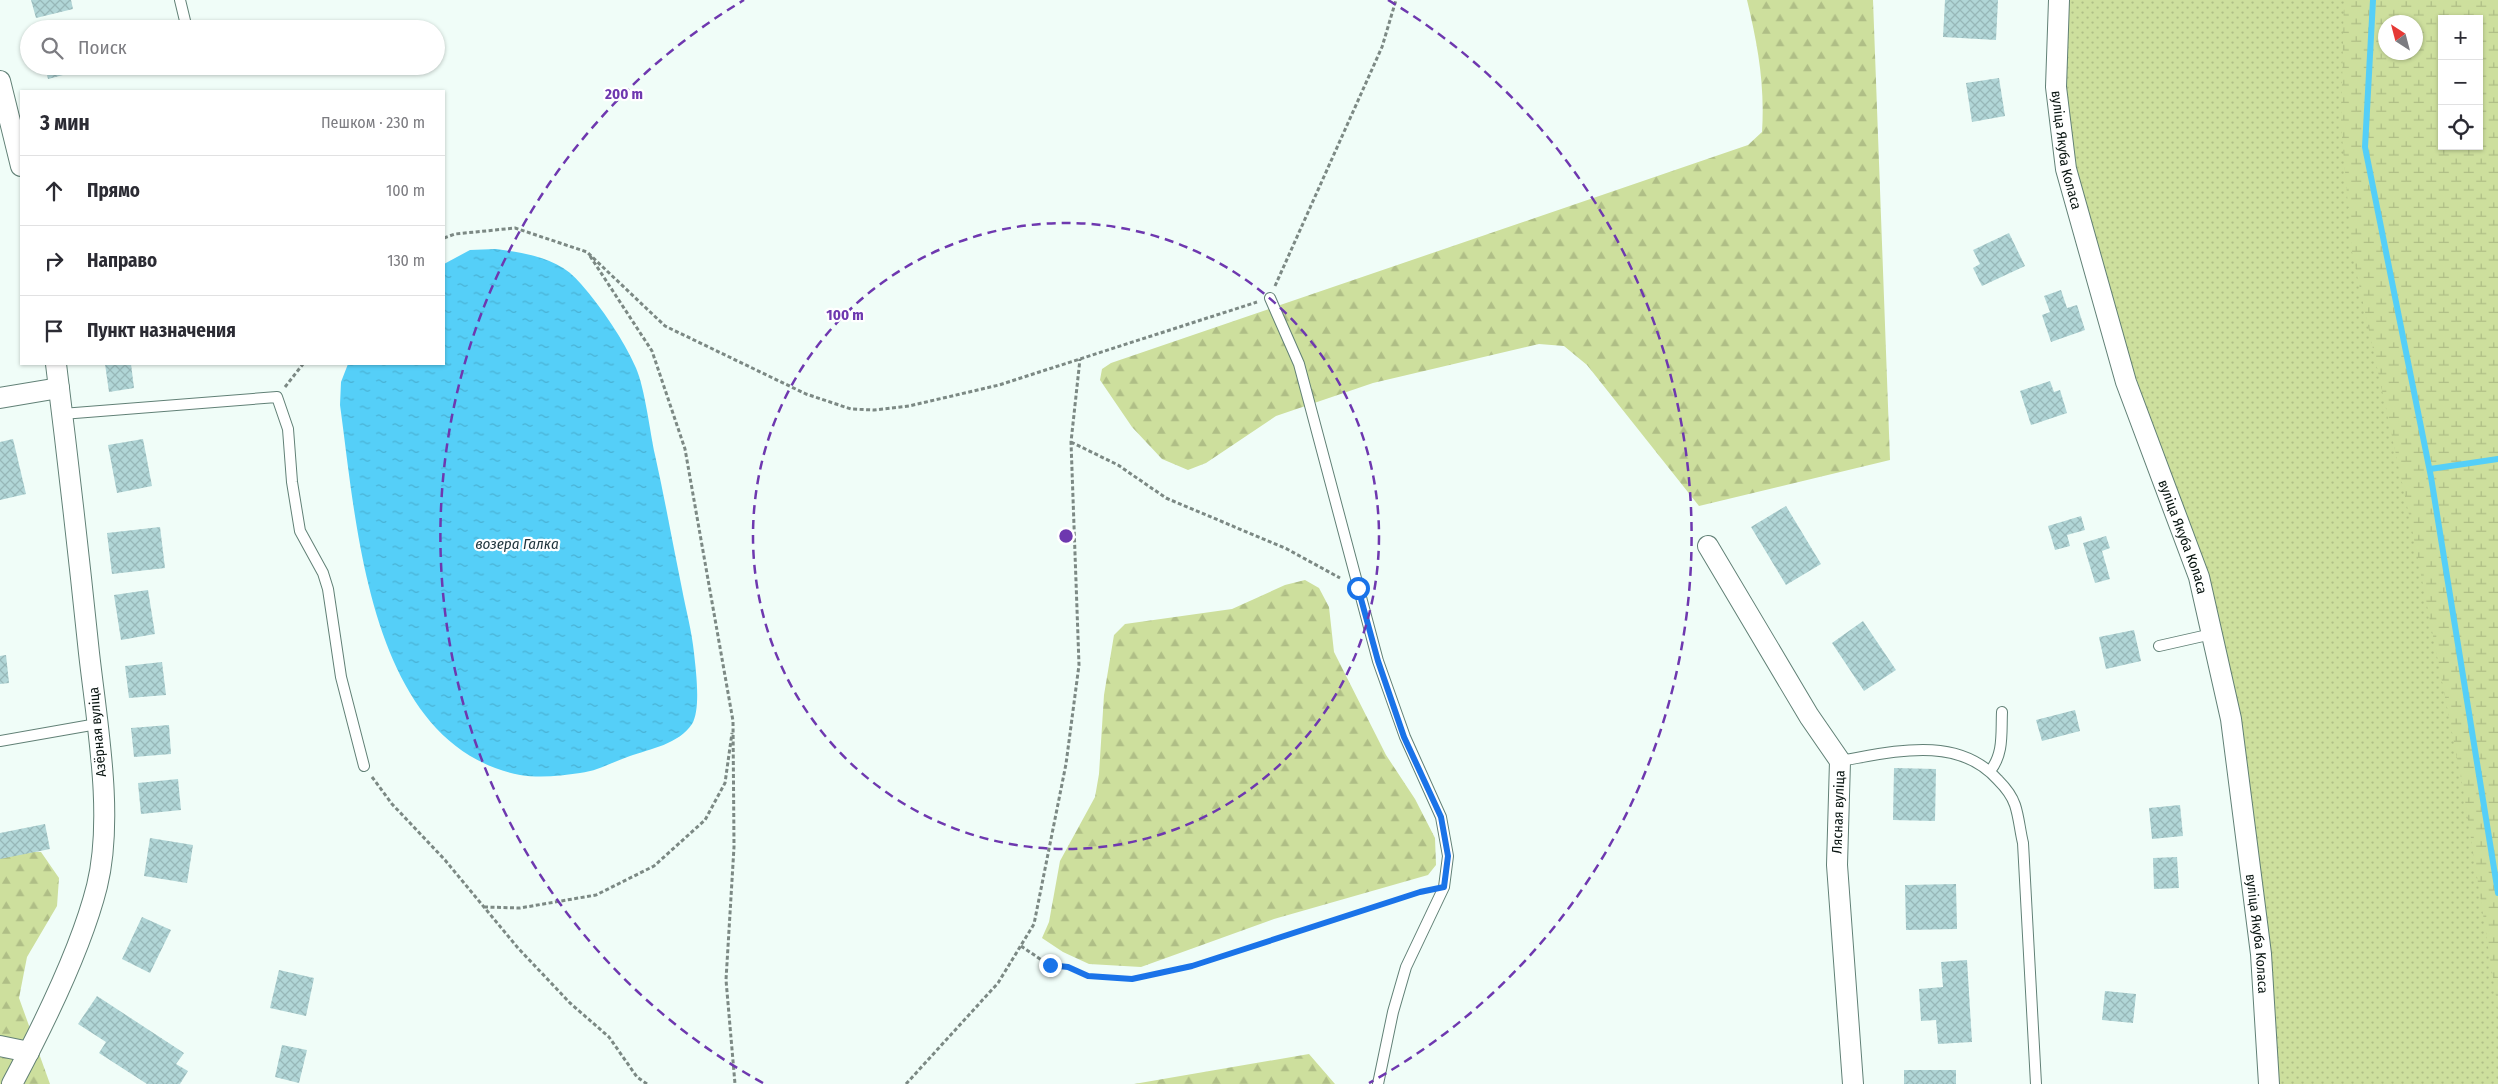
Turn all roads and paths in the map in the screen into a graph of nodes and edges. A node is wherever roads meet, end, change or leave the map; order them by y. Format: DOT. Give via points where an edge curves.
graph roads {
  1 [pos="180,0"];
  2 [pos="1396,0"];
  3 [pos="2059,0"];
  4 [pos="185,20"];
  5 [pos="0,81"];
  6 [pos="4,118"];
  7 [pos="20,163"];
  8 [pos="445,238"];
  9 [pos="587,252"];
  10 [pos="1270,298"];
  11 [pos="1080,359"];
  12 [pos="56,365"];
  13 [pos="301,365"];
  14 [pos="59,388"];
  15 [pos="277,397"];
  16 [pos="0,398"];
  17 [pos="62,414"];
  18 [pos="1071,442"];
  19 [pos="1708,546"];
  20 [pos="1358,588"];
  21 [pos="2212,634"];
  22 [pos="2159,646"];
  23 [pos="2002,712"];
  24 [pos="733,721"];
  25 [pos="97,724"];
  26 [pos="0,741"];
  27 [pos="1840,761"];
  28 [pos="364,766"];
  29 [pos="1990,771"];
  30 [pos="1444,887"];
  31 [pos="483,908"];
  32 [pos="1021,946"];
  33 [pos="0,1046"];
  34 [pos="29,1052"];
  35 [pos="12,1084"];
  36 [pos="647,1084"];
  37 [pos="735,1084"];
  38 [pos="906,1084"];
  39 [pos="1378,1084"];
  40 [pos="1853,1084"];
  41 [pos="2036,1084"];
  42 [pos="2269,1084"];
  1 -- 4 [label="lane"];
  2 -- 10 [label="path" via="1382,47"];
  3 -- 21 [label="street, вуліца Якуба Коласа" via="2056,87 2066,170 2126,382 2199,577"];
  5 -- 6 [label="street"];
  6 -- 7 [label="street"];
  8 -- 9 [label="path" via="515,228"];
  9 -- 11 [label="path" via="666,326 806,394 851,409 909,406 999,384"];
  9 -- 24 [label="path" via="652,351 685,448"];
  10 -- 11 [label="path"];
  10 -- 20 [label="lane" via="1299,364"];
  11 -- 18 [label="path"];
  12 -- 14 [label="street, Азёрная вуліца"];
  13 -- 15 [label="path"];
  14 -- 16 [label="street"];
  14 -- 17 [label="street, Азёрная вуліца"];
  15 -- 17 [label="lane"];
  15 -- 28 [label="lane" via="288,430 300,531 328,589 341,677"];
  17 -- 25 [label="street, Азёрная вуліца"];
  18 -- 20 [label="path" via="1118,465 1166,498 1287,549"];
  18 -- 32 [label="path" via="1078,665 1066,764 1034,924"];
  19 -- 27 [label="street, Лясная вуліца" via="1809,716"];
  20 -- 30 [label="lane" via="1404,737 1441,817 1448,856"];
  21 -- 22 [label="lane"];
  21 -- 42 [label="street, вуліца Якуба Коласа" via="2231,719 2261,954"];
  23 -- 29 [label="lane" via="2001,749 1998,762"];
  24 -- 31 [label="path" via="725,783 709,813 654,866 596,895 520,908"];
  24 -- 37 [label="path" via="734,847 726,980"];
  25 -- 26 [label="lane"];
  25 -- 34 [label="street, Азёрная вуліца" via="105,828 97,885 83,934"];
  27 -- 29 [label="lane" via="1894,751 1942,749 1970,757"];
  27 -- 40 [label="street, Лясная вуліца" via="1837,865"];
  28 -- 31 [label="path" via="392,804 445,860"];
  29 -- 41 [label="lane" via="2015,804 2023,843"];
  30 -- 32 [label="path" via="1192,966 1132,979 1088,976 1068,967 1050,965"];
  30 -- 39 [label="lane" via="1406,967"];
  31 -- 36 [label="path" via="570,1003 609,1037 637,1077"];
  32 -- 38 [label="path" via="998,983"];
  33 -- 34 [label="street"];
  34 -- 35 [label="street, Азёрная вуліца"];
}
